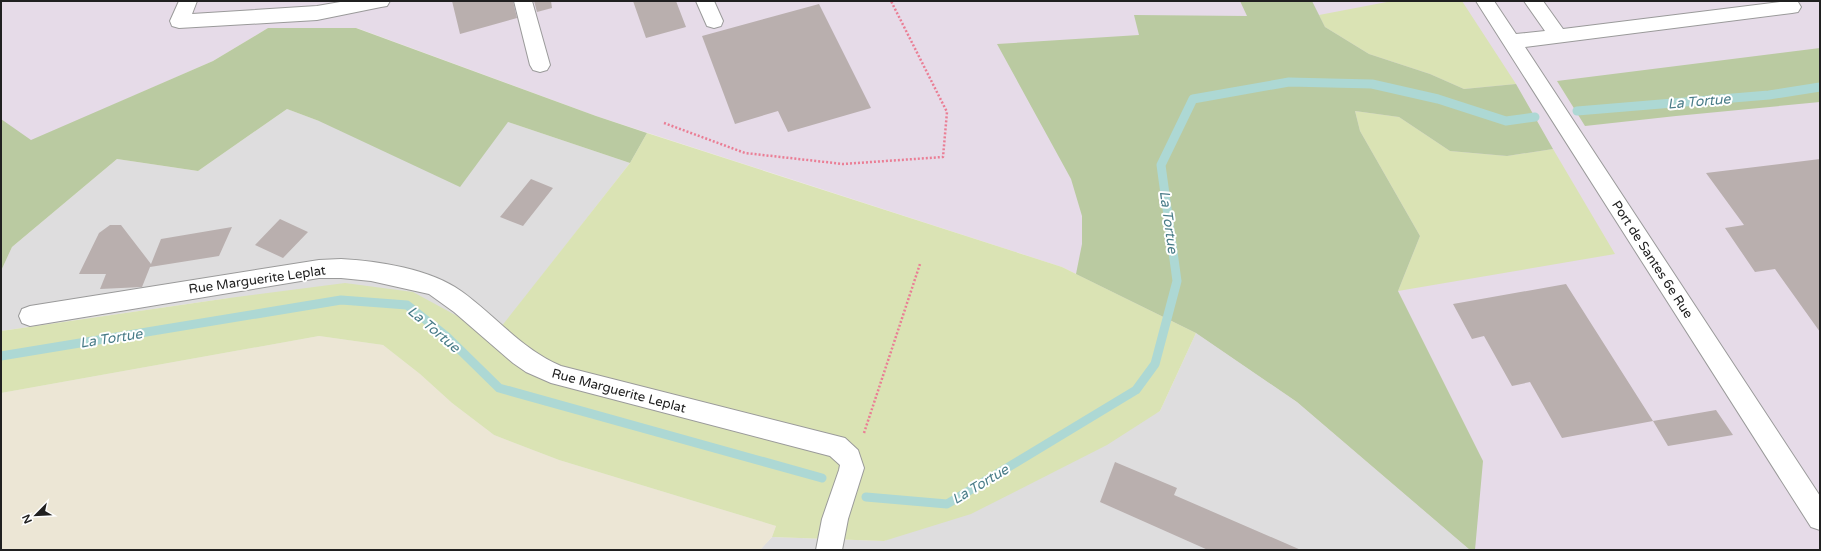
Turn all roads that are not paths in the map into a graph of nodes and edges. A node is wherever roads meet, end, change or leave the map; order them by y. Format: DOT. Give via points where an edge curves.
graph roads {
  1 [pos="188,1"];
  2 [pos="381,1"];
  3 [pos="524,1"];
  4 [pos="705,1"];
  5 [pos="1485,1"];
  6 [pos="1533,1"];
  7 [pos="1792,7"];
  8 [pos="714,21"];
  9 [pos="1558,36"];
  10 [pos="1512,42"];
  11 [pos="540,65"];
  12 [pos="30,316"];
  13 [pos="1820,518"];
  14 [pos="829,550"];
  1 -- 2 [label="street" via="179,21 317,13"];
  3 -- 11 [label="street"];
  4 -- 8 [label="street"];
  5 -- 10 [label="street, Port de Santes 6e Rue"];
  6 -- 9 [label="street"];
  7 -- 9 [label="street"];
  9 -- 10 [label="street"];
  10 -- 13 [label="street, Port de Santes 6e Rue"];
  12 -- 14 [label="street, Rue Marguerite Leplat" via="297,271 339,268 370,270 421,282 441,290 520,356 546,371 576,381 836,446 844,451 852,468 837,513"];
}
